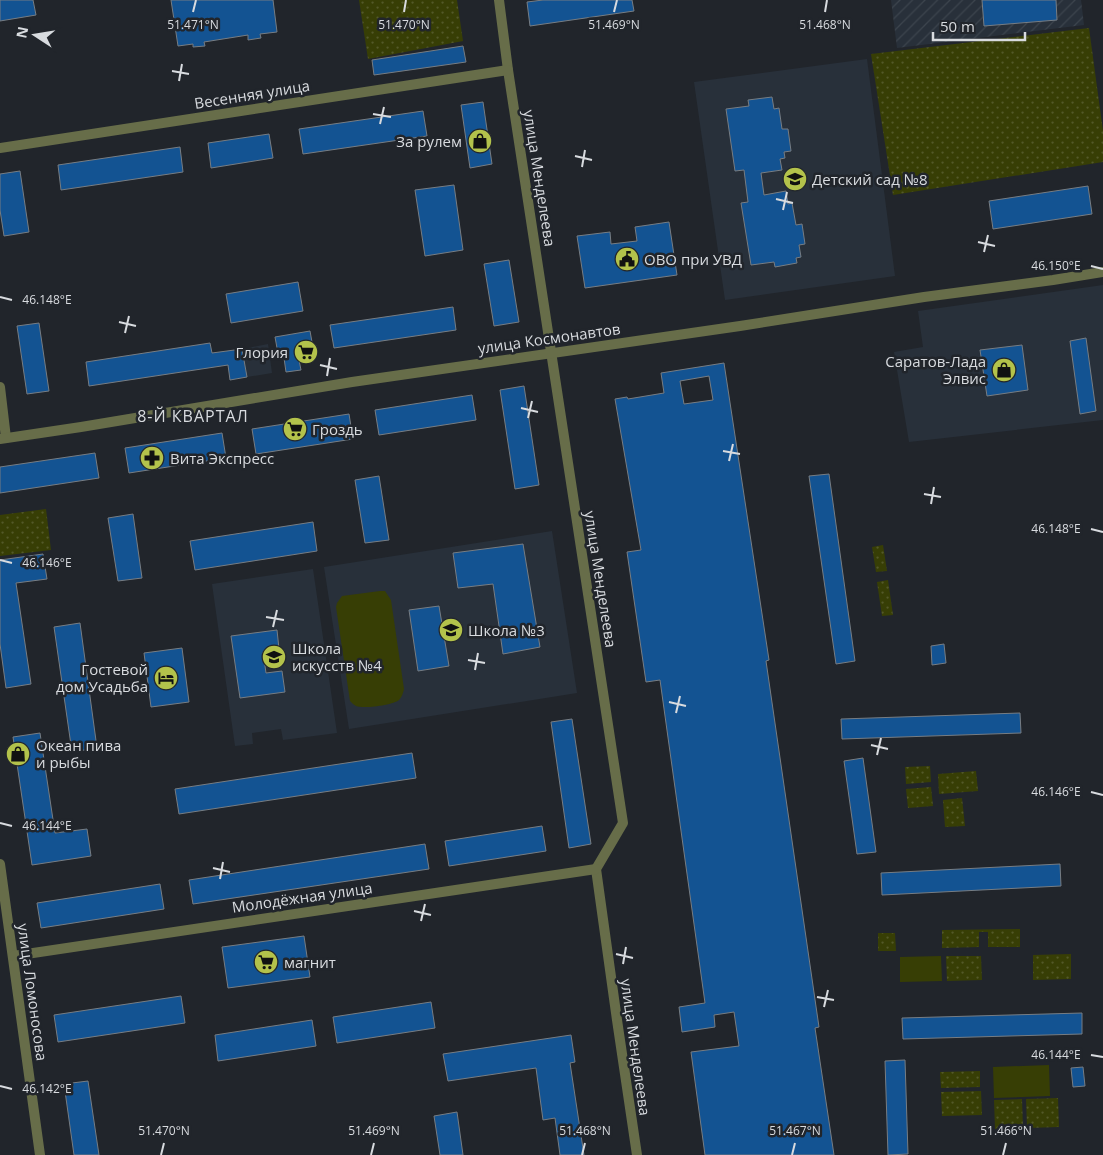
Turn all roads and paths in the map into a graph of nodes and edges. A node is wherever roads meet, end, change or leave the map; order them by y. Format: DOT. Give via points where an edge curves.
graph roads {
  1 [pos="499,0"];
  2 [pos="508,70"];
  3 [pos="0,148"];
  4 [pos="1103,272"];
  5 [pos="552,353"];
  6 [pos="0,387"];
  7 [pos="3,439"];
  8 [pos="0,864"];
  9 [pos="596,869"];
  10 [pos="13,956"];
  11 [pos="40,1155"];
  12 [pos="637,1155"];
  1 -- 2 [label="street, улица Менделеева"];
  2 -- 3 [label="street, Весенняя улица"];
  2 -- 5 [label="street, улица Менделеева"];
  4 -- 5 [label="street, улица Космонавтов"];
  5 -- 7 [label="street, улица Космонавтов"];
  5 -- 9 [label="street, улица Менделеева" via="624,823"];
  6 -- 7 [label="street"];
  8 -- 10 [label="street, улица Ломоносова"];
  9 -- 10 [label="street, Молодёжная улица"];
  9 -- 12 [label="street, улица Менделеева"];
  10 -- 11 [label="street, улица Ломоносова"];
}
